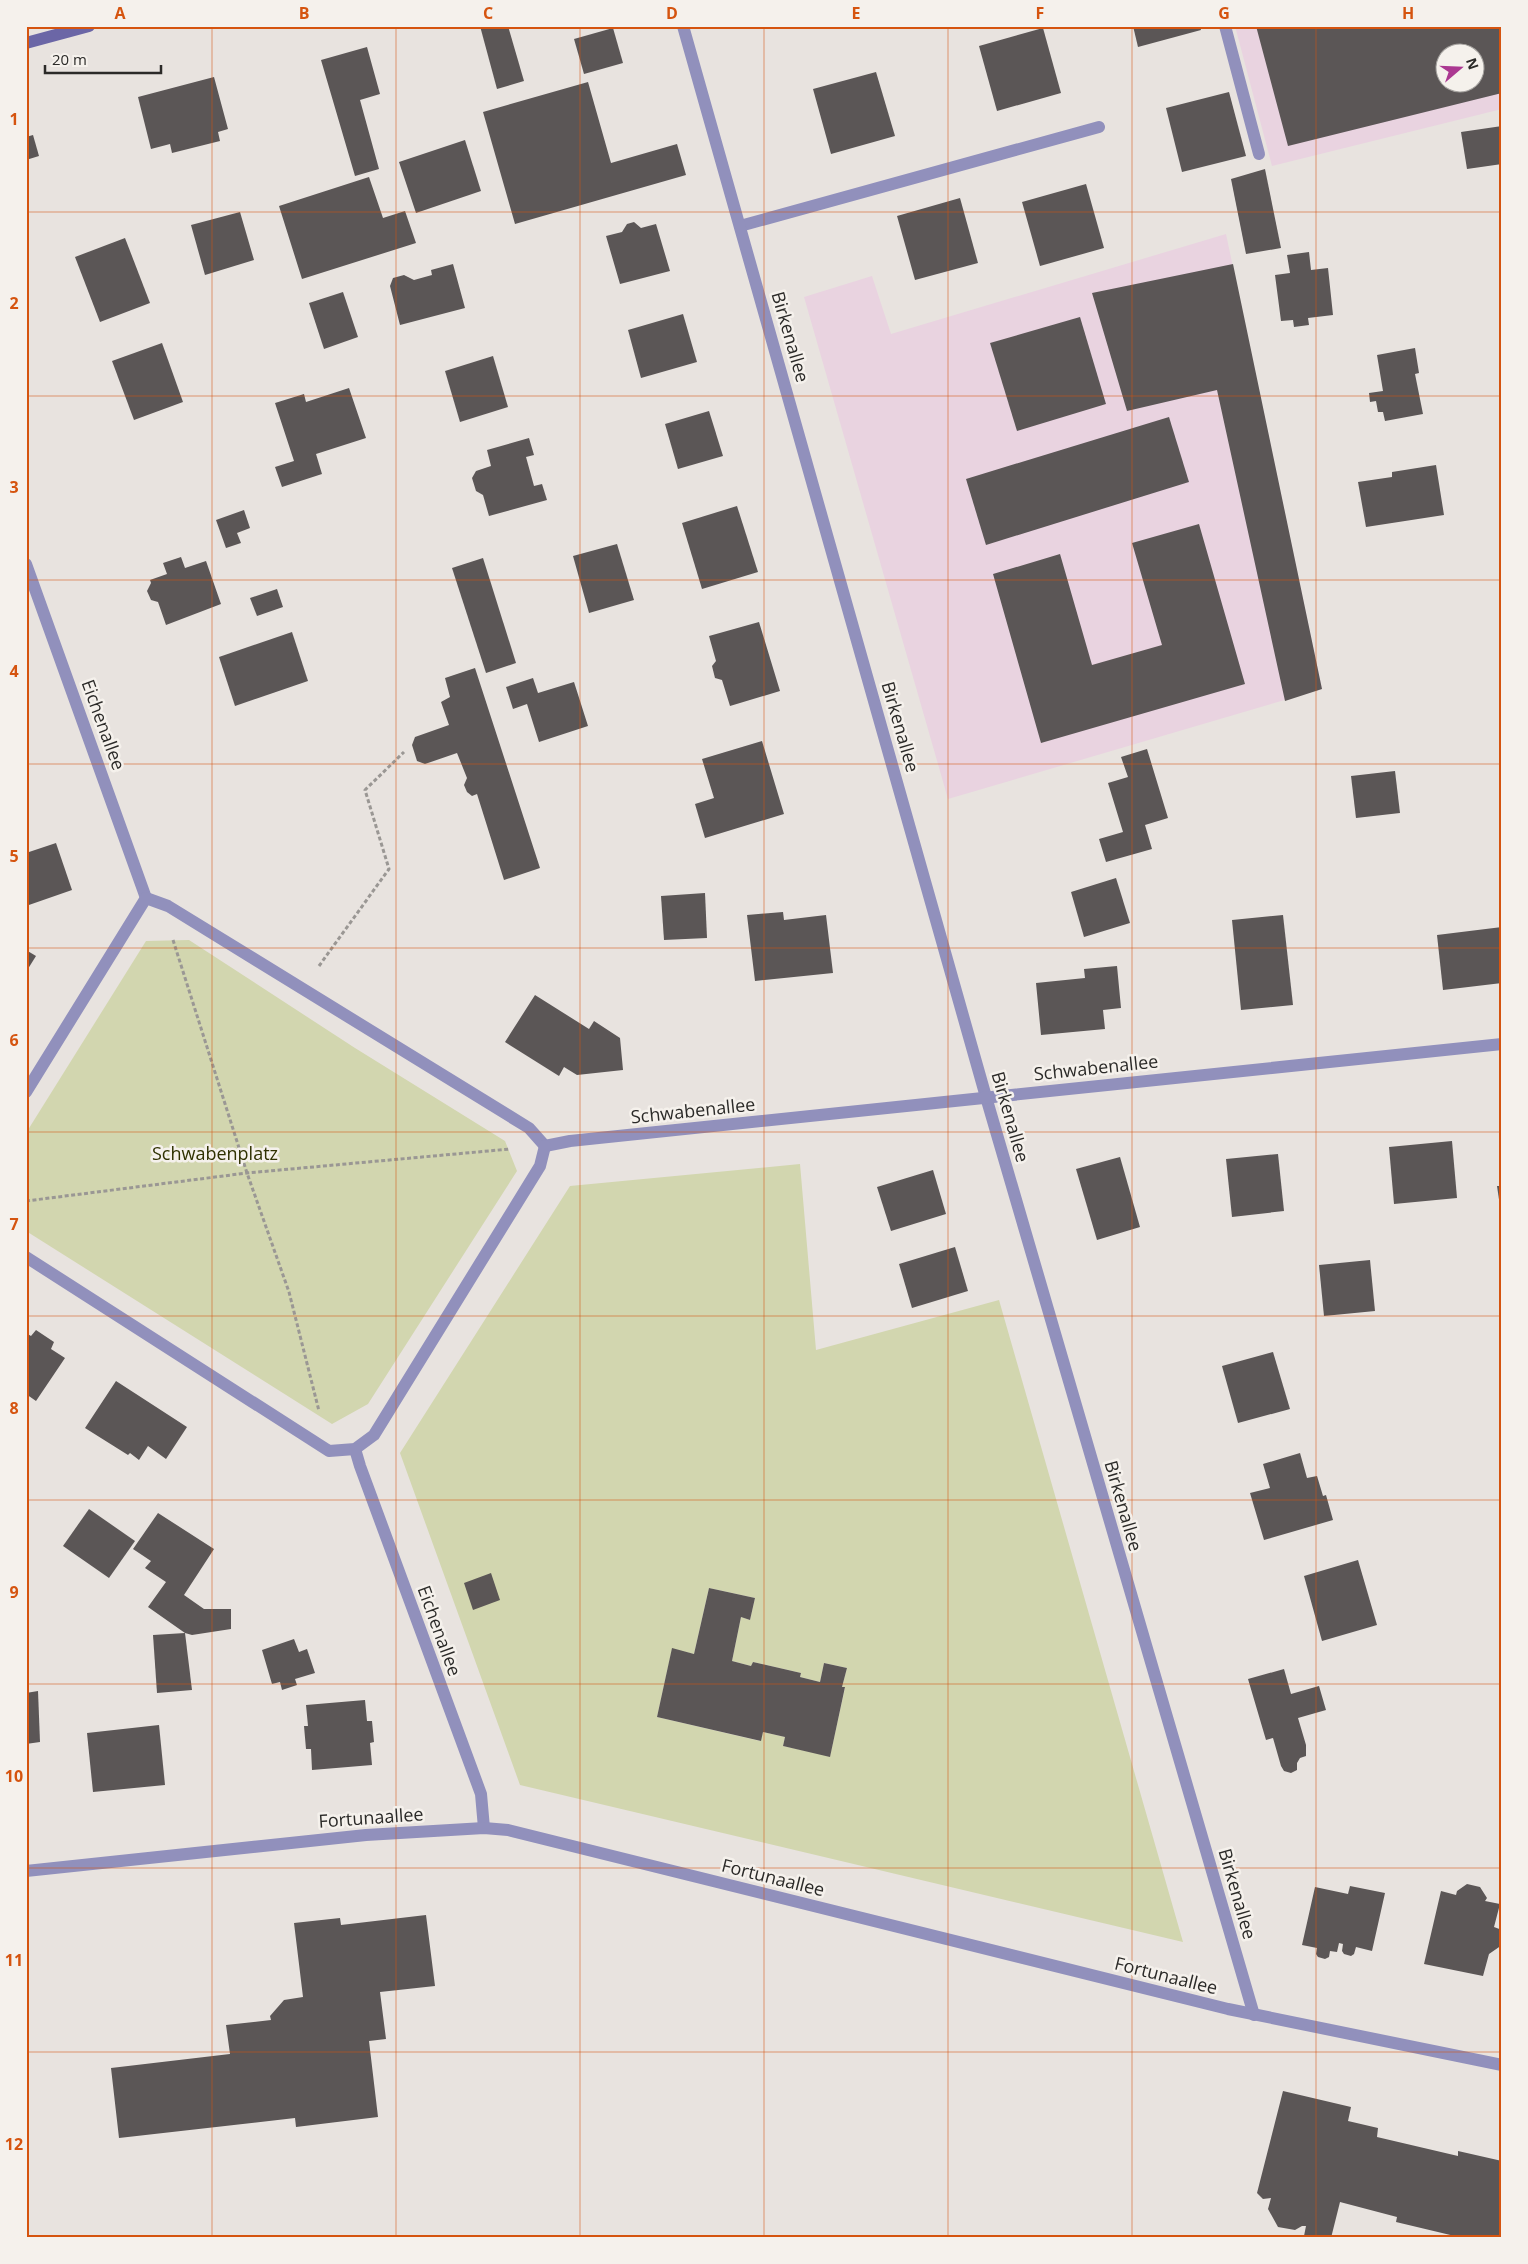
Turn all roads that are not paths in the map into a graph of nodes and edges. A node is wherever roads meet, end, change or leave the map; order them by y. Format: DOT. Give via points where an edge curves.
graph roads {
  1 [pos="89,26"];
  2 [pos="683,26"];
  3 [pos="1225,26"];
  4 [pos="26,43"];
  5 [pos="1099,126"];
  6 [pos="1259,154"];
  7 [pos="740,226"];
  8 [pos="26,564"];
  9 [pos="146,898"];
  10 [pos="1502,1044"];
  11 [pos="26,1092"];
  12 [pos="986,1097"];
  13 [pos="545,1146"];
  14 [pos="26,1257"];
  15 [pos="355,1449"];
  16 [pos="484,1828"];
  17 [pos="26,1871"];
  18 [pos="1254,2015"];
  19 [pos="1502,2065"];
  1 -- 4 [label="main road"];
  2 -- 7 [label="street, Birkenallee"];
  3 -- 6 [label="street"];
  5 -- 7 [label="street"];
  7 -- 12 [label="street, Birkenallee"];
  8 -- 9 [label="street, Eichenallee"];
  9 -- 11 [label="street"];
  9 -- 13 [label="street" via="168,906 529,1128"];
  10 -- 12 [label="street, Schwabenallee"];
  12 -- 13 [label="street, Schwabenallee"];
  12 -- 18 [label="street, Birkenallee"];
  13 -- 15 [label="street" via="540,1166 380,1427"];
  14 -- 15 [label="street" via="329,1451"];
  15 -- 16 [label="street, Eichenallee" via="481,1794"];
  16 -- 17 [label="street, Fortunaallee" via="366,1834"];
  16 -- 18 [label="street, Fortunaallee" via="525,1834"];
  18 -- 19 [label="street, Fortunaallee"];
}
